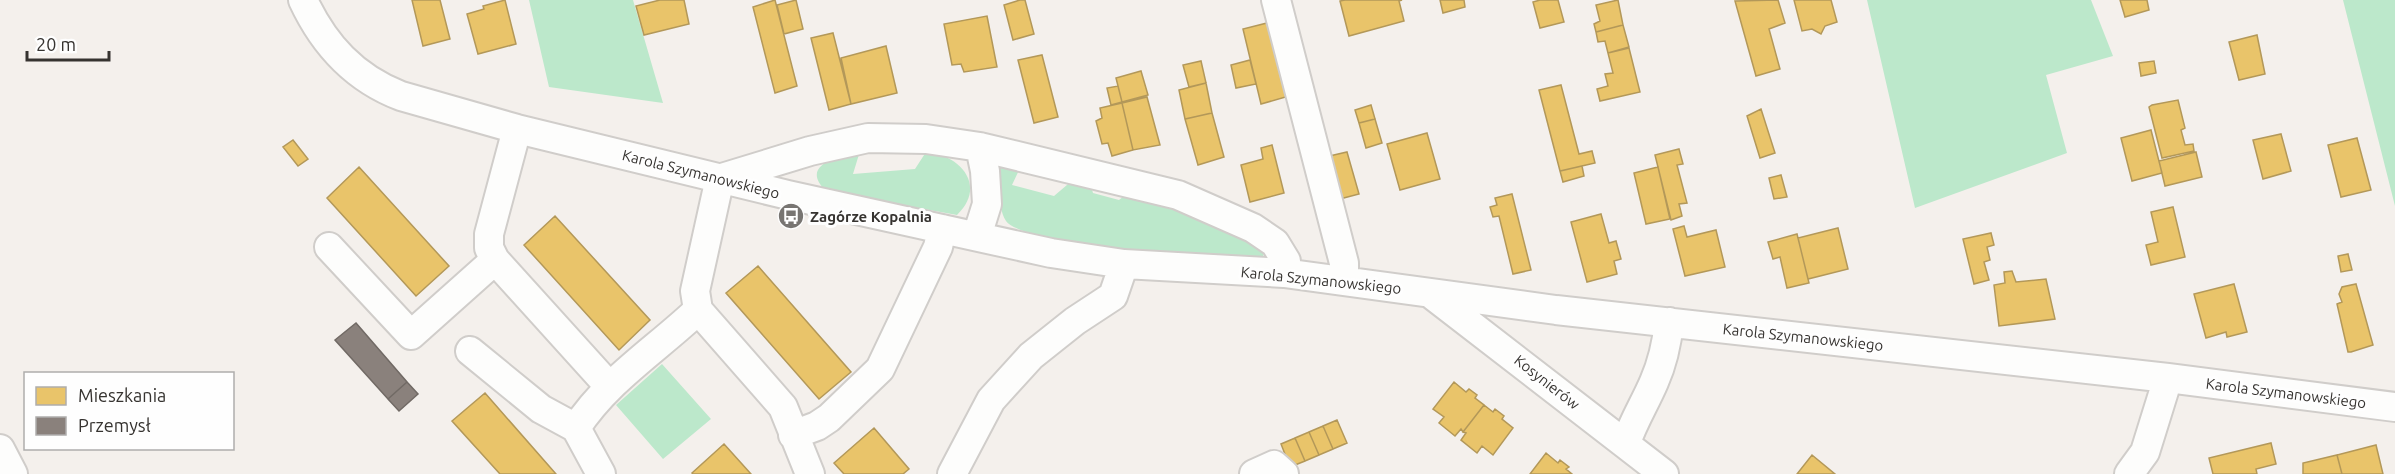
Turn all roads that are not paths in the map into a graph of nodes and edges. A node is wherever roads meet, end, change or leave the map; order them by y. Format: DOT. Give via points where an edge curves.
graph roads {
  1 [pos="303,0"];
  2 [pos="1276,0"];
  3 [pos="517,129"];
  4 [pos="980,147"];
  5 [pos="810,151"];
  6 [pos="720,178"];
  7 [pos="805,198"];
  8 [pos="942,229"];
  9 [pos="977,236"];
  10 [pos="329,247"];
  11 [pos="495,260"];
  12 [pos="1124,264"];
  13 [pos="1284,273"];
  14 [pos="1344,281"];
  15 [pos="1428,291"];
  16 [pos="698,310"];
  17 [pos="1669,322"];
  18 [pos="470,351"];
  19 [pos="2168,378"];
  20 [pos="609,386"];
  21 [pos="2395,407"];
  22 [pos="576,428"];
  23 [pos="793,435"];
  24 [pos="1626,443"];
  25 [pos="0,449"];
  26 [pos="13,474"];
  27 [pos="601,474"];
  28 [pos="810,474"];
  29 [pos="952,474"];
  30 [pos="1254,474"];
  31 [pos="1284,474"];
  32 [pos="1664,474"];
  33 [pos="2129,474"];
  1 -- 3 [label="street, Karola Szymanowskiego" via="313,22 342,61 382,89"];
  2 -- 14 [label="street" via="1344,263"];
  3 -- 6 [label="street, Karola Szymanowskiego"];
  3 -- 11 [label="street" via="489,234 489,248"];
  4 -- 5 [label="street" via="926,139 868,138"];
  4 -- 9 [label="street" via="987,204"];
  4 -- 13 [label="street" via="1150,187 1201,204 1253,228 1275,243 1286,261"];
  5 -- 6 [label="street"];
  5 -- 7 [label="street"];
  6 -- 7 [label="street, Karola Szymanowskiego"];
  6 -- 16 [label="street" via="695,291"];
  7 -- 8 [label="street, Karola Szymanowskiego"];
  8 -- 9 [label="street, Karola Szymanowskiego"];
  8 -- 23 [label="street" via="938,247 880,369 829,417"];
  9 -- 12 [label="street, Karola Szymanowskiego"];
  10 -- 11 [label="street" via="411,335"];
  11 -- 20 [label="street"];
  12 -- 13 [label="street, Karola Szymanowskiego"];
  12 -- 29 [label="street" via="1113,296 1030,356 991,400"];
  13 -- 14 [label="street, Karola Szymanowskiego"];
  14 -- 15 [label="street, Karola Szymanowskiego"];
  15 -- 17 [label="street, Karola Szymanowskiego"];
  15 -- 24 [label="street, Kosynierów"];
  16 -- 20 [label="street"];
  16 -- 23 [label="street" via="783,408"];
  17 -- 19 [label="street, Karola Szymanowskiego"];
  17 -- 24 [label="street" via="1654,381"];
  18 -- 22 [label="street" via="541,409"];
  19 -- 21 [label="street, Karola Szymanowskiego"];
  19 -- 33 [label="street" via="2145,452"];
  20 -- 22 [label="street"];
  22 -- 27 [label="street"];
  23 -- 28 [label="street"];
  24 -- 32 [label="street, Kosynierów"];
  25 -- 26 [label="street"];
  30 -- 31 [label="street" via="1274,465"];
}
